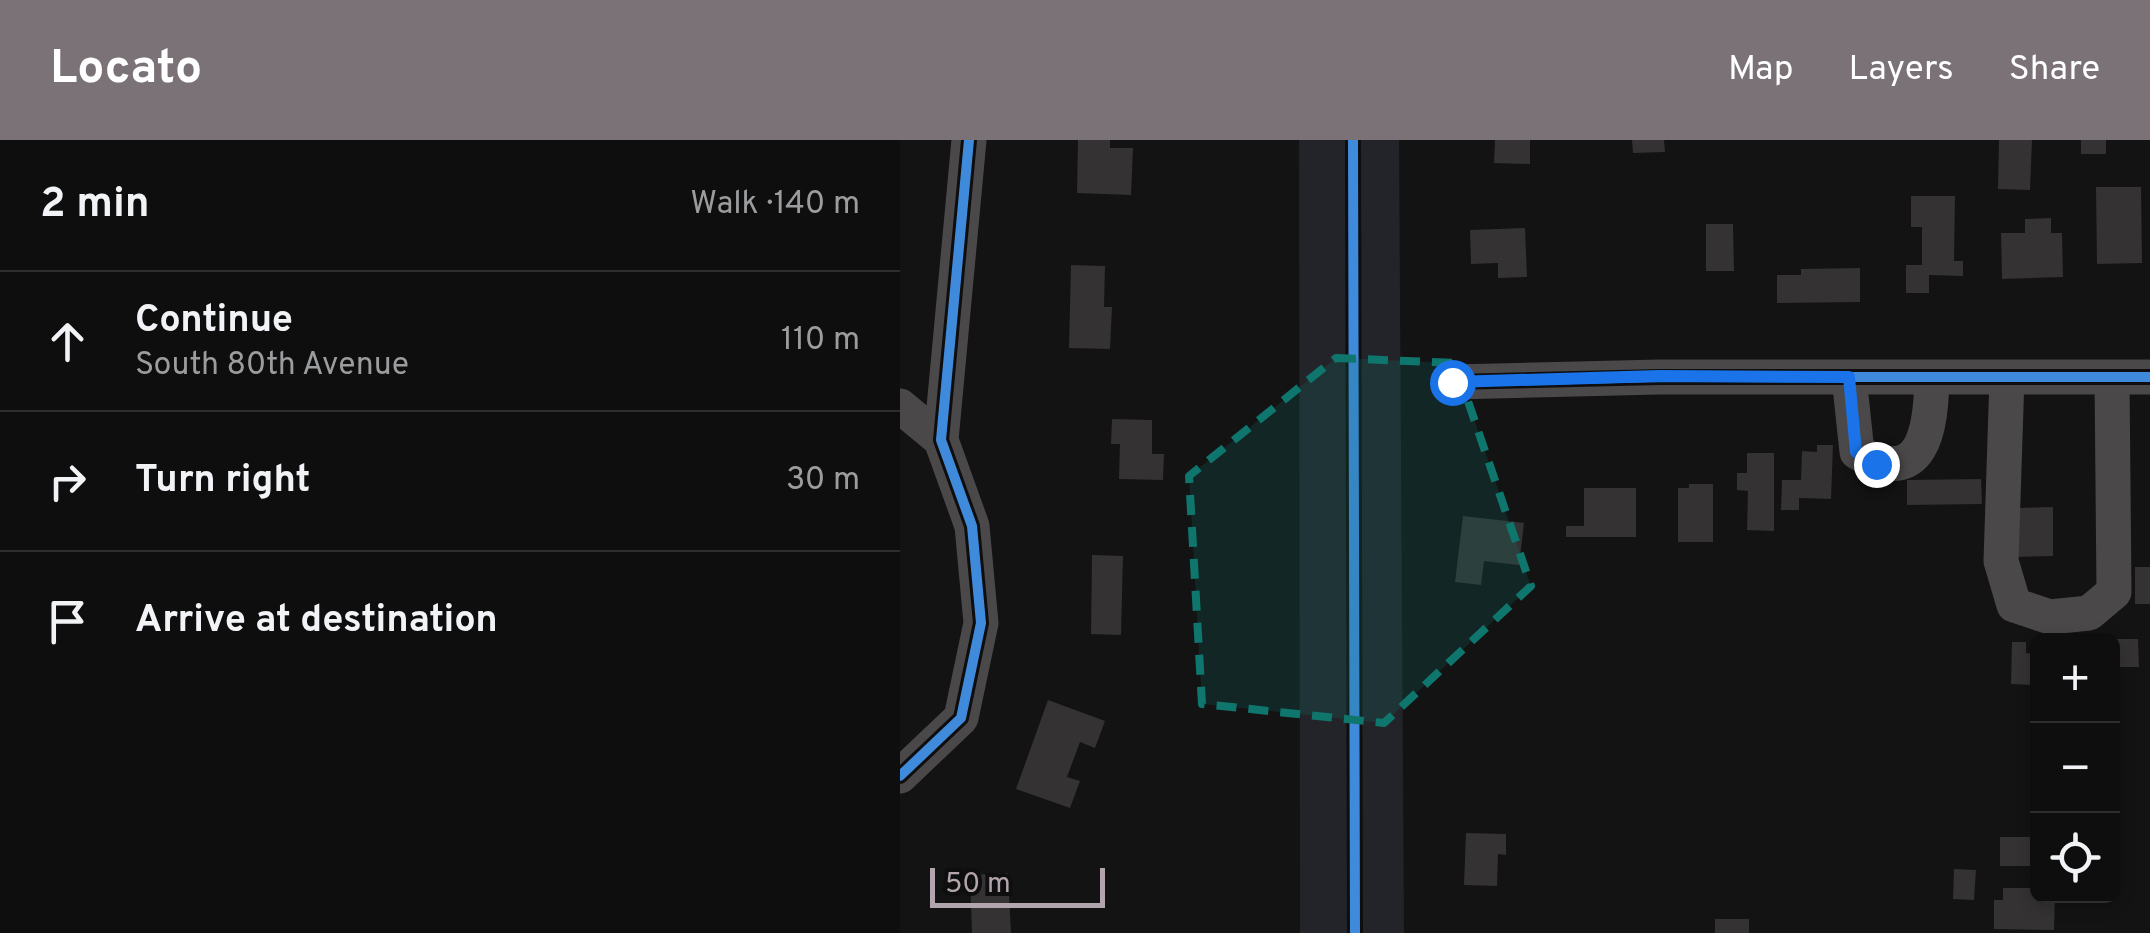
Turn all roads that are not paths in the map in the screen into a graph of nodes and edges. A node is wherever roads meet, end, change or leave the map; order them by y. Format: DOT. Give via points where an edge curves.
graph roads {
  1 [pos="969,140"];
  2 [pos="1849,377"];
  3 [pos="1932,377"];
  4 [pos="2007,377"];
  5 [pos="2112,377"];
  6 [pos="2150,377"];
  7 [pos="1452,382"];
  8 [pos="900,406"];
  9 [pos="941,440"];
  10 [pos="900,776"];
  1 -- 9 [label="street"];
  2 -- 3 [label="street"];
  2 -- 3 [label="street" via="1856,452 1876,464 1907,462 1921,450 1931,421"];
  2 -- 7 [label="street"];
  3 -- 4 [label="street"];
  4 -- 5 [label="street"];
  4 -- 5 [label="street" via="2001,561 2014,604 2050,617 2089,613 2114,592"];
  5 -- 6 [label="street"];
  8 -- 9 [label="street"];
  9 -- 10 [label="street" via="972,526 980,622 961,718"];
}
